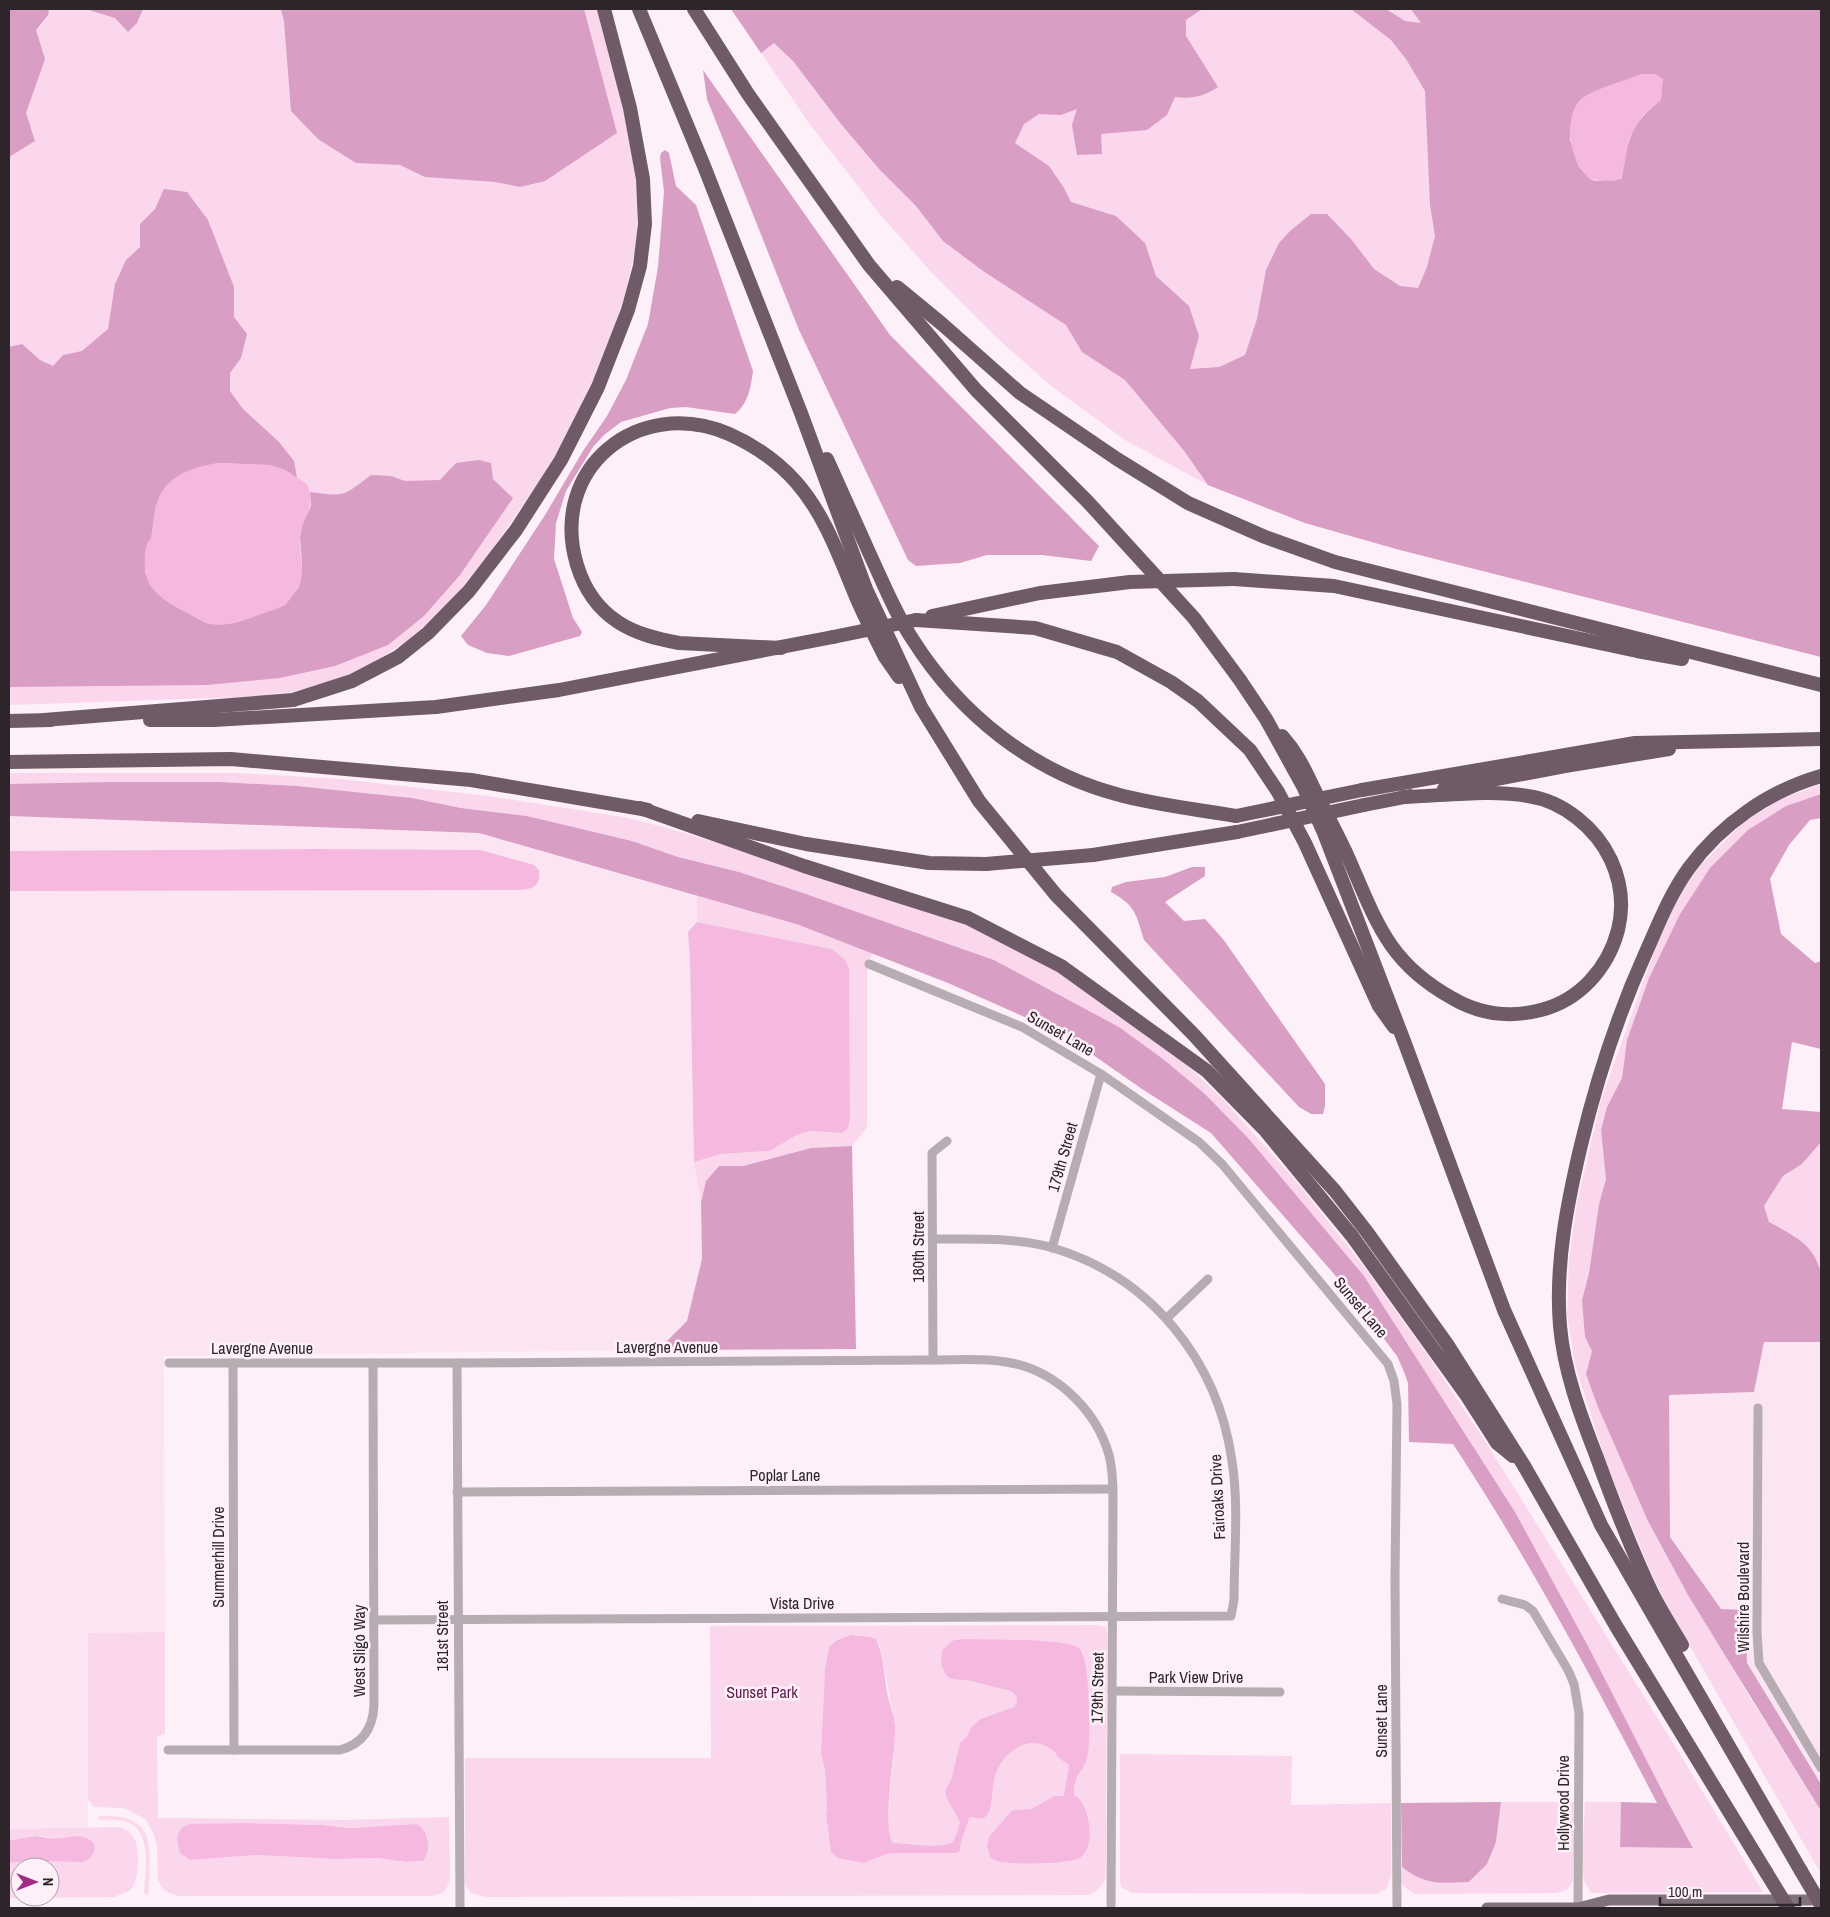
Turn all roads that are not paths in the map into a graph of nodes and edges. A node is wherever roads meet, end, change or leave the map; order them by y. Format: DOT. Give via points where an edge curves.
graph roads {
  1 [pos="604,9"];
  2 [pos="639,9"];
  3 [pos="694,9"];
  4 [pos="869,265"];
  5 [pos="801,412"];
  6 [pos="916,620"];
  7 [pos="782,648"];
  8 [pos="1784,677"];
  9 [pos="1821,685"];
  10 [pos="921,707"];
  11 [pos="1266,719"];
  12 [pos="44,720"];
  13 [pos="9,721"];
  14 [pos="1821,739"];
  15 [pos="1726,740"];
  16 [pos="9,762"];
  17 [pos="1821,776"];
  18 [pos="1402,797"];
  19 [pos="640,808"];
  20 [pos="869,964"];
  21 [pos="1404,1041"];
  22 [pos="1101,1074"];
  23 [pos="947,1141"];
  24 [pos="933,1239"];
  25 [pos="1052,1248"];
  26 [pos="1208,1279"];
  27 [pos="1167,1318"];
  28 [pos="933,1360"];
  29 [pos="169,1363"];
  30 [pos="233,1363"];
  31 [pos="373,1363"];
  32 [pos="457,1363"];
  33 [pos="1758,1408"];
  34 [pos="1523,1464"];
  35 [pos="1111,1468"];
  36 [pos="1113,1489"];
  37 [pos="457,1492"];
  38 [pos="1502,1599"];
  39 [pos="1231,1616"];
  40 [pos="1113,1618"];
  41 [pos="374,1620"];
  42 [pos="457,1620"];
  43 [pos="1112,1691"];
  44 [pos="1280,1692"];
  45 [pos="168,1750"];
  46 [pos="234,1750"];
  47 [pos="1739,1763"];
  48 [pos="1821,1768"];
  49 [pos="1821,1900"];
  50 [pos="1821,1905"];
  51 [pos="460,1908"];
  52 [pos="1111,1908"];
  53 [pos="1397,1908"];
  54 [pos="1487,1908"];
  55 [pos="1578,1908"];
  56 [pos="1788,1908"];
  1 -- 12 [label="highway" via="630,108 643,179 645,224 640,266 628,310 598,387 561,460 516,530 469,591 428,633 398,657 352,681 293,700"];
  2 -- 5 [label="highway"];
  3 -- 4 [label="highway" via="748,94"];
  4 -- 8 [label="highway" via="942,324 1020,394 1188,503 1265,537 1335,562"];
  4 -- 11 [label="highway" via="976,390 1088,502 1194,618"];
  5 -- 10 [label="highway" via="866,589"];
  5 -- 15 [label="highway, bridge" via="821,446 892,604 912,640 955,696 985,725 1034,759 1086,784 1142,800 1236,816 1362,790 1635,743"];
  6 -- 7 [label="highway, bridge"];
  6 -- 8 [label="highway, bridge" via="1040,593 1130,582 1234,579 1334,586 1637,651"];
  6 -- 21 [label="highway" via="1035,628 1117,652 1198,701 1250,750 1278,792 1305,843 1378,1006"];
  7 -- 10 [label="highway" via="664,640 620,623 593,598 580,576 571,535 574,503 581,484 601,454 632,432 669,422 717,429 740,438 774,462 795,481 818,512 884,657"];
  7 -- 12 [label="highway" via="559,690 436,707 214,720"];
  8 -- 9 [label="highway"];
  10 -- 34 [label="highway" via="979,801 1056,895 1194,1035 1367,1232 1447,1344"];
  11 -- 18 [label="highway" via="1297,754 1384,936 1406,964 1430,986 1469,1006 1509,1015 1548,1008 1588,984 1608,956 1620,921 1620,886 1607,851 1597,837 1552,803 1530,796 1506,793"];
  11 -- 21 [label="highway" via="1303,786 1324,833"];
  12 -- 13 [label="highway"];
  14 -- 15 [label="highway"];
  15 -- 18 [label="highway"];
  16 -- 19 [label="highway" via="231,759 471,780"];
  17 -- 47 [label="highway" via="1783,791 1741,816 1701,853 1676,887 1634,978 1602,1068 1573,1178 1559,1267 1564,1355 1593,1448 1653,1595 1685,1652"];
  18 -- 19 [label="highway, bridge" via="1237,832 1094,854 986,864 929,863 806,844"];
  19 -- 34 [label="highway" via="804,866 968,918 1061,966 1208,1071 1309,1182 1400,1301 1497,1443"];
  20 -- 22 [label="street, Sunset Lane" via="1022,1027"];
  21 -- 47 [label="highway" via="1504,1310 1601,1525"];
  22 -- 25 [label="street, 179th Street"];
  22 -- 53 [label="street, Sunset Lane" via="1199,1142 1222,1164 1383,1357 1392,1373 1397,1404"];
  23 -- 24 [label="street, 180th Street" via="932,1153"];
  24 -- 25 [label="street, Fairoaks Drive" via="997,1240"];
  24 -- 28 [label="street, 180th Street"];
  25 -- 27 [label="street, Fairoaks Drive" via="1093,1264 1123,1281"];
  26 -- 27 [label="street"];
  27 -- 39 [label="street, Fairoaks Drive" via="1202,1366 1227,1431 1234,1481 1234,1600"];
  28 -- 32 [label="street, Lavergne Avenue"];
  28 -- 35 [label="street, Lavergne Avenue" via="1006,1362 1042,1374 1073,1395 1095,1423 1103,1438"];
  29 -- 30 [label="street, Lavergne Avenue"];
  30 -- 31 [label="street, Lavergne Avenue"];
  30 -- 46 [label="street, Summerhill Drive"];
  31 -- 32 [label="street, Lavergne Avenue"];
  31 -- 41 [label="street, West Sligo Way"];
  32 -- 37 [label="street, 181st Street"];
  33 -- 48 [label="street, Wilshire Boulevard" via="1759,1663"];
  34 -- 56 [label="highway, bridge" via="1616,1626"];
  35 -- 36 [label="street, 179th Street"];
  36 -- 37 [label="street, Poplar Lane"];
  36 -- 40 [label="street, 179th Street"];
  37 -- 42 [label="street, 181st Street"];
  38 -- 55 [label="street, Hollywood Drive" via="1517,1601 1533,1611 1574,1684 1579,1712"];
  39 -- 40 [label="street, Vista Drive"];
  40 -- 42 [label="street, Vista Drive"];
  40 -- 43 [label="street, 179th Street"];
  41 -- 42 [label="street, Vista Drive"];
  41 -- 46 [label="street, West Sligo Way" via="372,1721 358,1741 340,1750"];
  42 -- 51 [label="street, 181st Street"];
  43 -- 44 [label="street, Park View Drive"];
  43 -- 52 [label="street, 179th Street"];
  45 -- 46 [label="street, West Sligo Way"];
  47 -- 50 [label="highway, bridge"];
  49 -- 55 [label="main road" via="1609,1900"];
  54 -- 55 [label="main road"];
}
